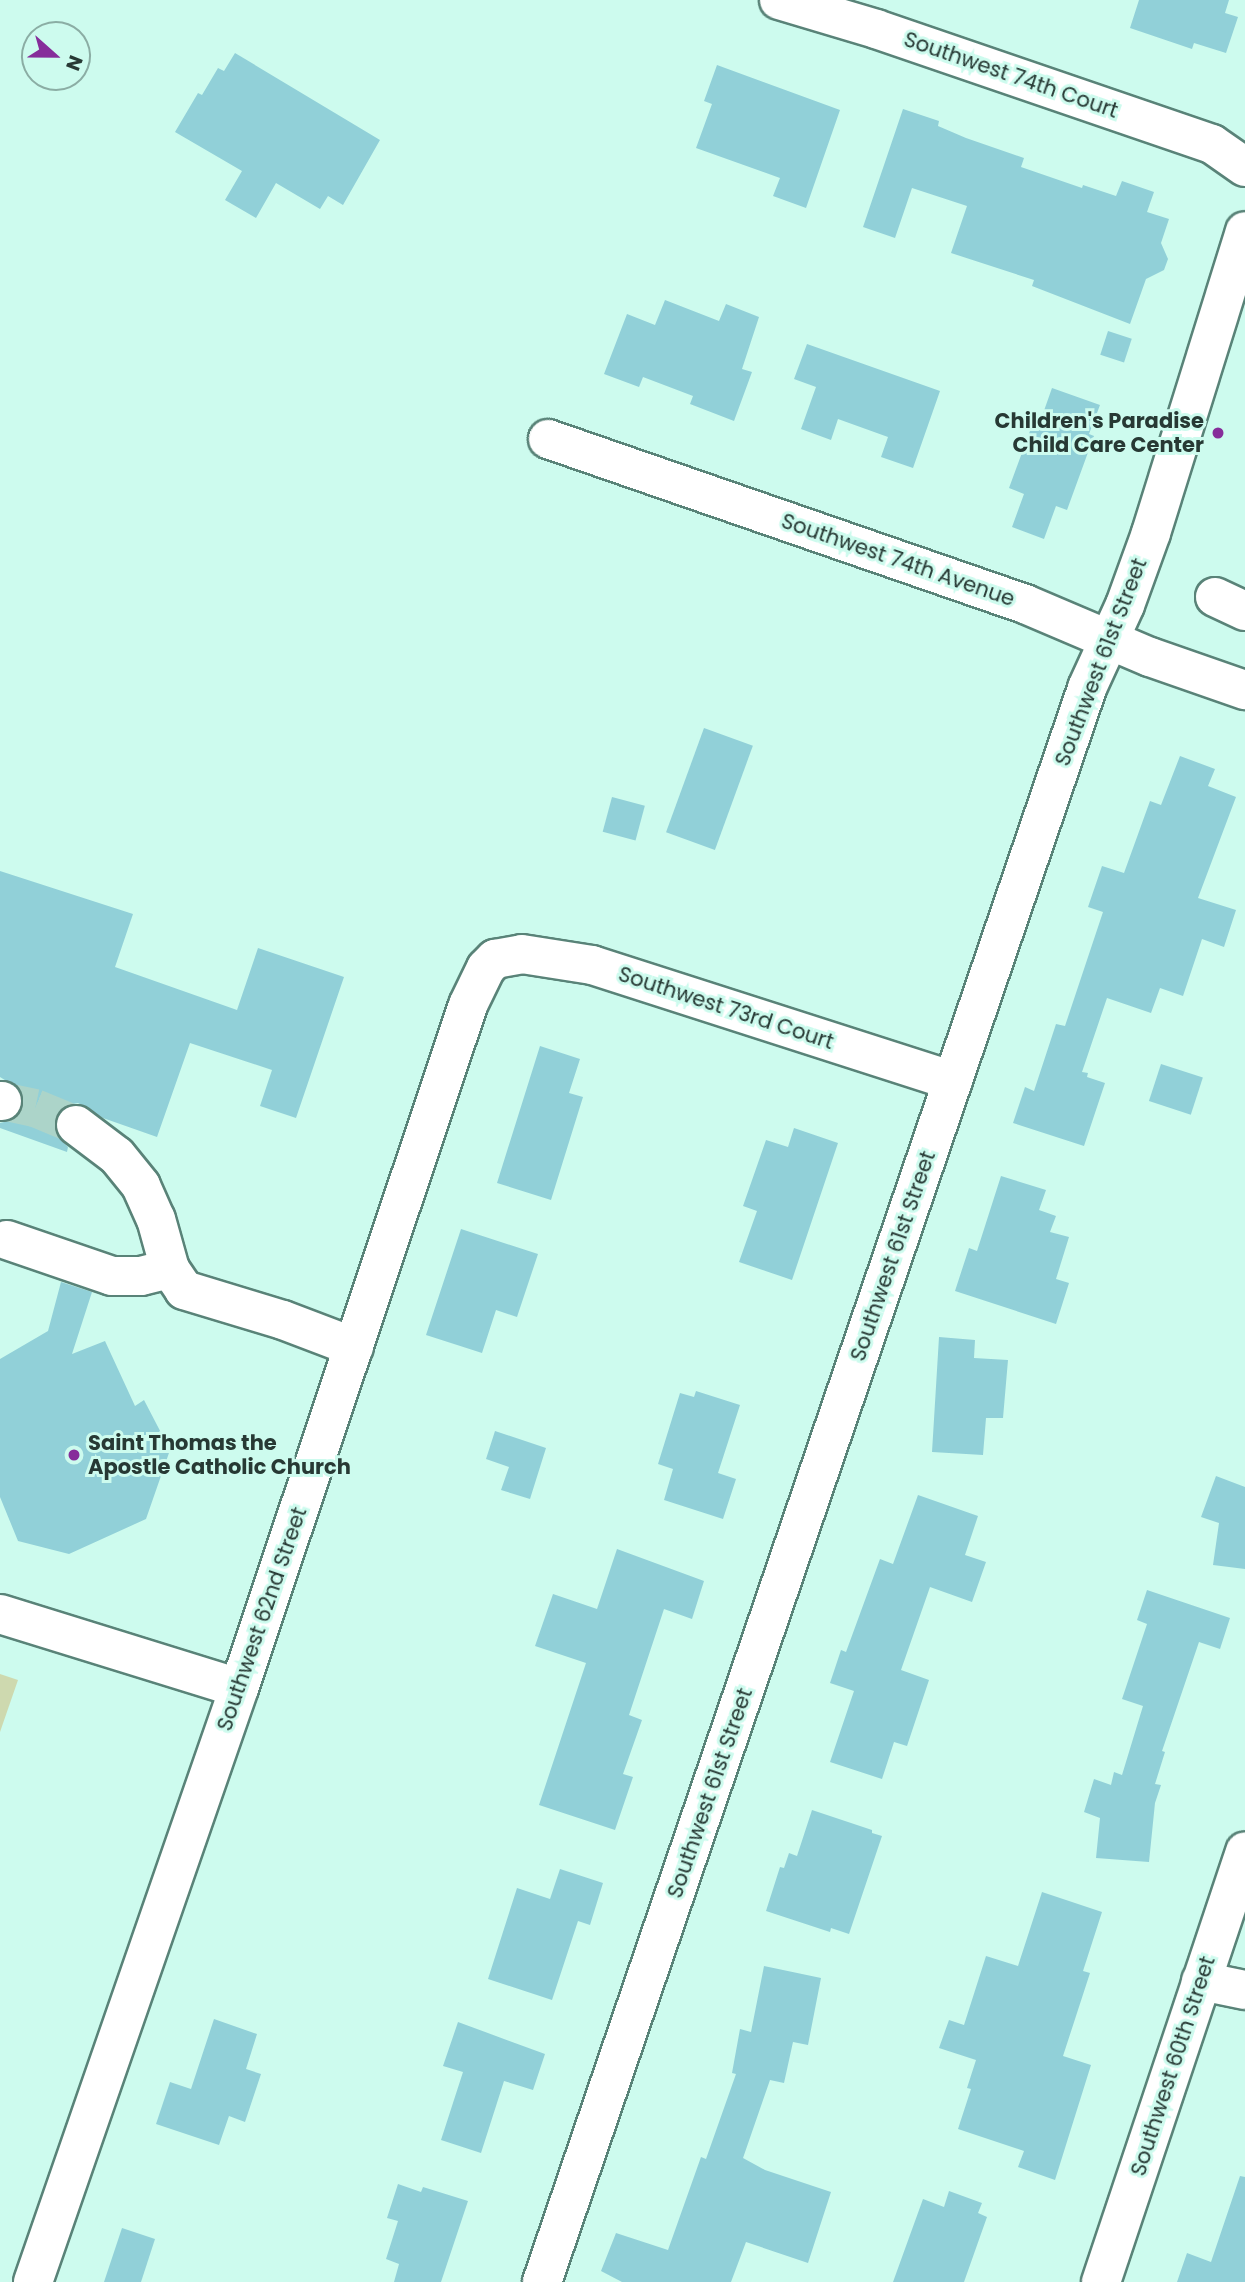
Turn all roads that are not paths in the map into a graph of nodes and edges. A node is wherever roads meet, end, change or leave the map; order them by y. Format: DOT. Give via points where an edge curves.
graph roads {
  1 [pos="790,1"];
  2 [pos="1243,160"];
  3 [pos="1245,231"];
  4 [pos="548,439"];
  5 [pos="1109,640"];
  6 [pos="1245,690"];
  7 [pos="495,959"];
  8 [pos="953,1081"];
  9 [pos="76,1125"];
  10 [pos="7,1240"];
  11 [pos="170,1269"];
  12 [pos="354,1347"];
  13 [pos="0,1614"];
  14 [pos="239,1688"];
  15 [pos="1245,1851"];
  16 [pos="1201,1981"];
  17 [pos="1245,1990"];
  18 [pos="33,2282"];
  19 [pos="542,2282"];
  20 [pos="1101,2282"];
  1 -- 2 [label="street, Southwest 74th Court" via="1212,144"];
  3 -- 5 [label="street, Southwest 61st Street" via="1151,533"];
  4 -- 5 [label="street, Southwest 74th Avenue" via="1025,604"];
  5 -- 6 [label="street, Southwest 74th Avenue"];
  5 -- 8 [label="street, Southwest 61st Street" via="1087,688"];
  7 -- 8 [label="street, Southwest 73rd Court" via="522,954 592,965"];
  7 -- 12 [label="street, Southwest 62nd Street" via="468,1005"];
  8 -- 19 [label="street, Southwest 61st Street"];
  9 -- 11 [label="street" via="117,1156 141,1186"];
  10 -- 11 [label="street" via="112,1276"];
  11 -- 12 [label="street" via="184,1290"];
  12 -- 14 [label="street, Southwest 62nd Street"];
  13 -- 14 [label="street"];
  14 -- 18 [label="street, Southwest 62nd Street"];
  15 -- 16 [label="street, Southwest 60th Street"];
  16 -- 17 [label="street"];
  16 -- 20 [label="street, Southwest 60th Street"];
}
